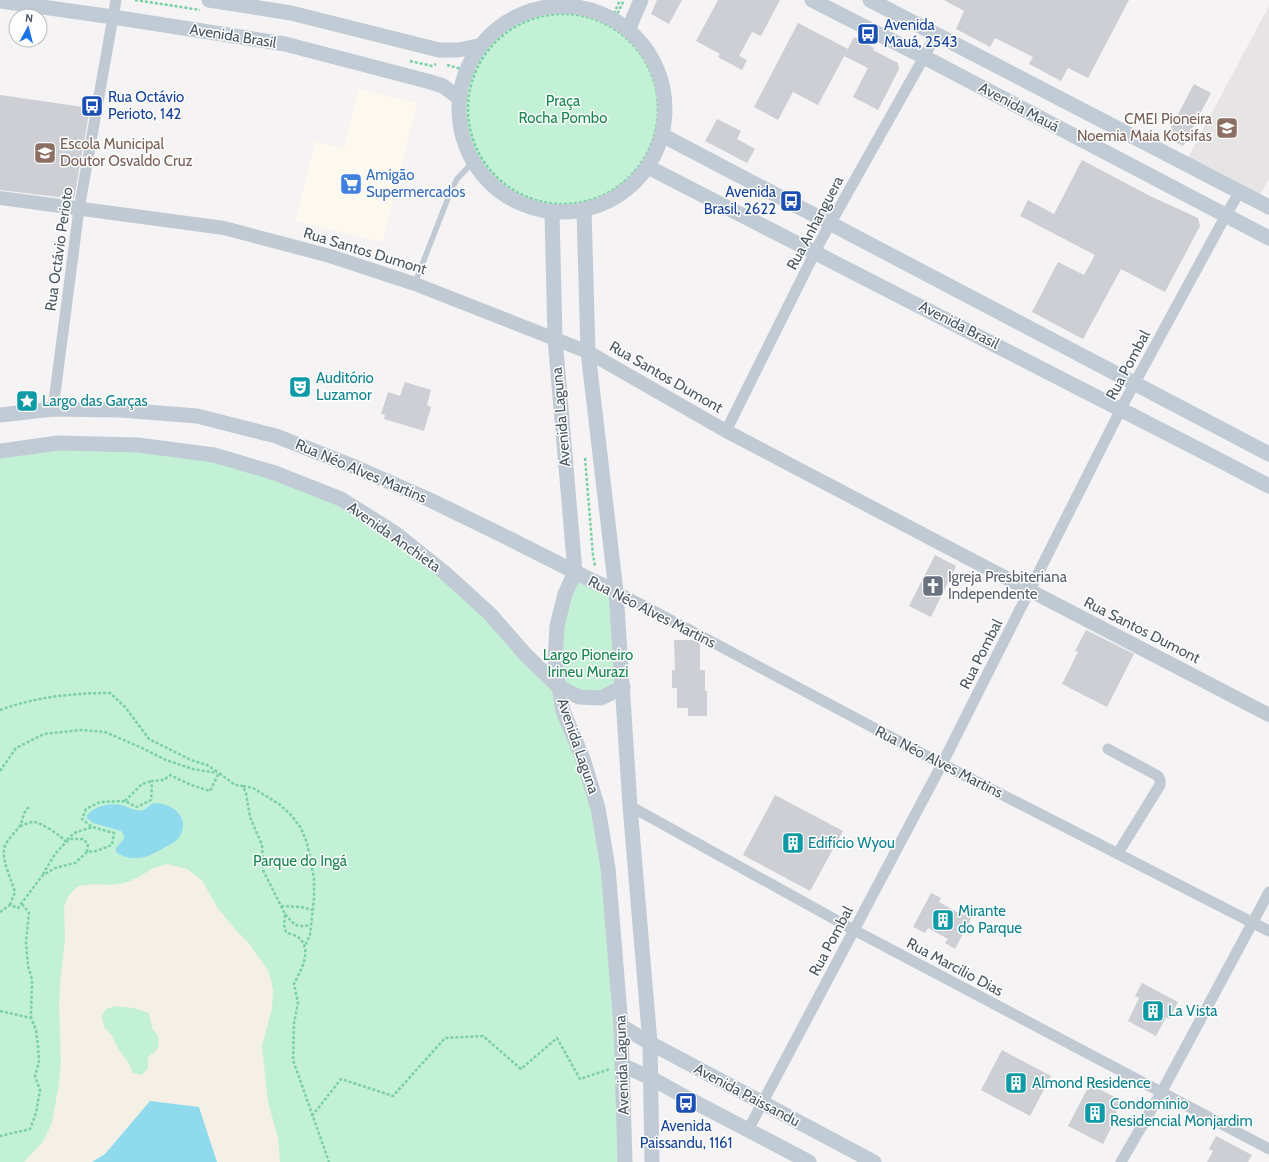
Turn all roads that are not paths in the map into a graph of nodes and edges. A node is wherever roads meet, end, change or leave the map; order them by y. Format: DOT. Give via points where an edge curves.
graph roads {
  1 [pos="116,0"];
  2 [pos="209,0"];
  3 [pos="642,0"];
  4 [pos="812,0"];
  5 [pos="870,0"];
  6 [pos="0,1"];
  7 [pos="598,5"];
  8 [pos="113,17"];
  9 [pos="629,28"];
  10 [pos="937,34"];
  11 [pos="478,46"];
  12 [pos="924,56"];
  13 [pos="459,98"];
  14 [pos="662,136"];
  15 [pos="473,162"];
  16 [pos="648,167"];
  17 [pos="1240,191"];
  18 [pos="0,198"];
  19 [pos="1269,207"];
  20 [pos="79,209"];
  21 [pos="584,210"];
  22 [pos="552,212"];
  23 [pos="1226,215"];
  24 [pos="830,224"];
  25 [pos="1269,238"];
  26 [pos="816,251"];
  27 [pos="415,284"];
  28 [pos="555,338"];
  29 [pos="588,352"];
  30 [pos="1135,383"];
  31 [pos="53,409"];
  32 [pos="1121,409"];
  33 [pos="0,415"];
  34 [pos="726,431"];
  35 [pos="0,451"];
  36 [pos="1269,454"];
  37 [pos="1269,486"];
  38 [pos="575,572"];
  39 [pos="1029,590"];
  40 [pos="616,591"];
  41 [pos="558,687"];
  42 [pos="622,687"];
  43 [pos="1269,715"];
  44 [pos="1108,749"];
  45 [pos="942,764"];
  46 [pos="630,806"];
  47 [pos="1118,853"];
  48 [pos="1269,892"];
  49 [pos="1254,923"];
  50 [pos="854,930"];
  51 [pos="1269,931"];
  52 [pos="621,1026"];
  53 [pos="650,1043"];
  54 [pos="622,1065"];
  55 [pos="651,1078"];
  56 [pos="1161,1093"];
  57 [pos="763,1103"];
  58 [pos="748,1130"];
  59 [pos="1269,1149"];
  60 [pos="625,1162"];
  61 [pos="652,1162"];
  62 [pos="809,1162"];
  63 [pos="874,1162"];
  64 [pos="1121,1162"];
  1 -- 8 [label="street, Rua Octávio Perioto"];
  2 -- 11 [label="main road, Avenida Brasil" via="291,14 439,50"];
  3 -- 9 [label="main road"];
  4 -- 12 [label="main road, Avenida Mauá"];
  5 -- 10 [label="main road, Avenida Mauá"];
  6 -- 8 [label="main road, Avenida Brasil"];
  7 -- 9 [label="main road" via="610,22"];
  7 -- 11 [label="main road" via="541,8 516,17 494,31"];
  8 -- 13 [label="main road, Avenida Brasil" via="285,44 427,81 443,86"];
  8 -- 20 [label="street, Rua Octávio Perioto"];
  9 -- 14 [label="main road" via="645,47 660,76 666,108"];
  10 -- 12 [label="street, Rua Anhanguera"];
  10 -- 17 [label="main road, Avenida Mauá"];
  11 -- 13 [label="main road" via="469,59 470,72 461,82"];
  12 -- 23 [label="main road, Avenida Mauá"];
  12 -- 24 [label="street, Rua Anhanguera"];
  13 -- 15 [label="main road" via="461,131"];
  14 -- 16 [label="main road"];
  14 -- 24 [label="main road, Avenida Brasil"];
  15 -- 22 [label="main road" via="495,188 524,205"];
  15 -- 27 [label="lane" via="457,179 450,193"];
  16 -- 21 [label="main road" via="636,182 620,195"];
  16 -- 26 [label="main road, Avenida Brasil"];
  17 -- 19 [label="main road, Avenida Mauá"];
  17 -- 23 [label="street, Rua Pombal"];
  18 -- 20 [label="street, Rua Santos Dumont"];
  20 -- 27 [label="street, Rua Santos Dumont" via="224,228 330,256"];
  20 -- 31 [label="street, Rua Octávio Perioto"];
  21 -- 22 [label="main road"];
  21 -- 29 [label="main road, Avenida Laguna"];
  22 -- 28 [label="main road, Avenida Laguna"];
  23 -- 25 [label="main road, Avenida Mauá"];
  23 -- 30 [label="street, Rua Pombal"];
  24 -- 26 [label="street, Rua Anhanguera"];
  24 -- 30 [label="main road, Avenida Brasil"];
  26 -- 32 [label="main road, Avenida Brasil"];
  26 -- 34 [label="street, Rua Anhanguera"];
  27 -- 28 [label="street, Rua Santos Dumont"];
  28 -- 29 [label="street, Rua Santos Dumont"];
  28 -- 38 [label="main road, Avenida Laguna"];
  29 -- 34 [label="street, Rua Santos Dumont"];
  29 -- 40 [label="main road, Avenida Laguna"];
  30 -- 32 [label="street, Rua Pombal"];
  30 -- 36 [label="main road, Avenida Brasil"];
  31 -- 33 [label="main road, Rua Néo Alves Martins"];
  31 -- 38 [label="main road, Rua Néo Alves Martins" via="121,410 197,416 276,436 430,500"];
  32 -- 37 [label="main road, Avenida Brasil"];
  32 -- 39 [label="street, Rua Pombal"];
  34 -- 39 [label="street, Rua Santos Dumont"];
  35 -- 41 [label="main road, Avenida Anchieta" via="58,443 138,444 181,450 214,455 275,473 341,499 395,533 445,573 490,614"];
  38 -- 40 [label="main road, Rua Néo Alves Martins"];
  38 -- 41 [label="main road, Avenida Laguna" via="565,594 557,626 555,662"];
  39 -- 43 [label="street, Rua Santos Dumont"];
  39 -- 45 [label="street, Rua Pombal"];
  40 -- 42 [label="main road, Avenida Laguna"];
  40 -- 45 [label="street, Rua Néo Alves Martins"];
  41 -- 42 [label="main road" via="578,697 601,698"];
  41 -- 52 [label="main road, Avenida Laguna" via="563,711 583,759 598,808 608,868"];
  42 -- 46 [label="main road, Avenida Laguna"];
  44 -- 47 [label="street" via="1158,776 1160,780 1160,785"];
  45 -- 47 [label="street, Rua Néo Alves Martins"];
  45 -- 50 [label="street, Rua Pombal"];
  46 -- 50 [label="street, Rua Marcilio Dias"];
  46 -- 53 [label="main road, Avenida Laguna"];
  47 -- 49 [label="street, Rua Néo Alves Martins"];
  48 -- 49 [label="street"];
  49 -- 51 [label="street, Rua Néo Alves Martins"];
  49 -- 56 [label="street"];
  50 -- 56 [label="street, Rua Marcilio Dias"];
  50 -- 57 [label="street, Rua Pombal"];
  52 -- 53 [label="main road, Avenida Paissandu"];
  52 -- 54 [label="main road, Avenida Laguna"];
  53 -- 55 [label="main road, Avenida Laguna"];
  53 -- 57 [label="main road, Avenida Paissandu"];
  54 -- 55 [label="main road, Avenida Paissandu"];
  54 -- 60 [label="main road, Avenida Laguna"];
  55 -- 58 [label="main road, Avenida Paissandu"];
  55 -- 61 [label="main road, Avenida Laguna"];
  56 -- 59 [label="street, Rua Marcilio Dias"];
  56 -- 64 [label="street"];
  57 -- 58 [label="street, Rua Pombal"];
  57 -- 63 [label="main road, Avenida Paissandu"];
  58 -- 62 [label="main road, Avenida Paissandu"];
}
